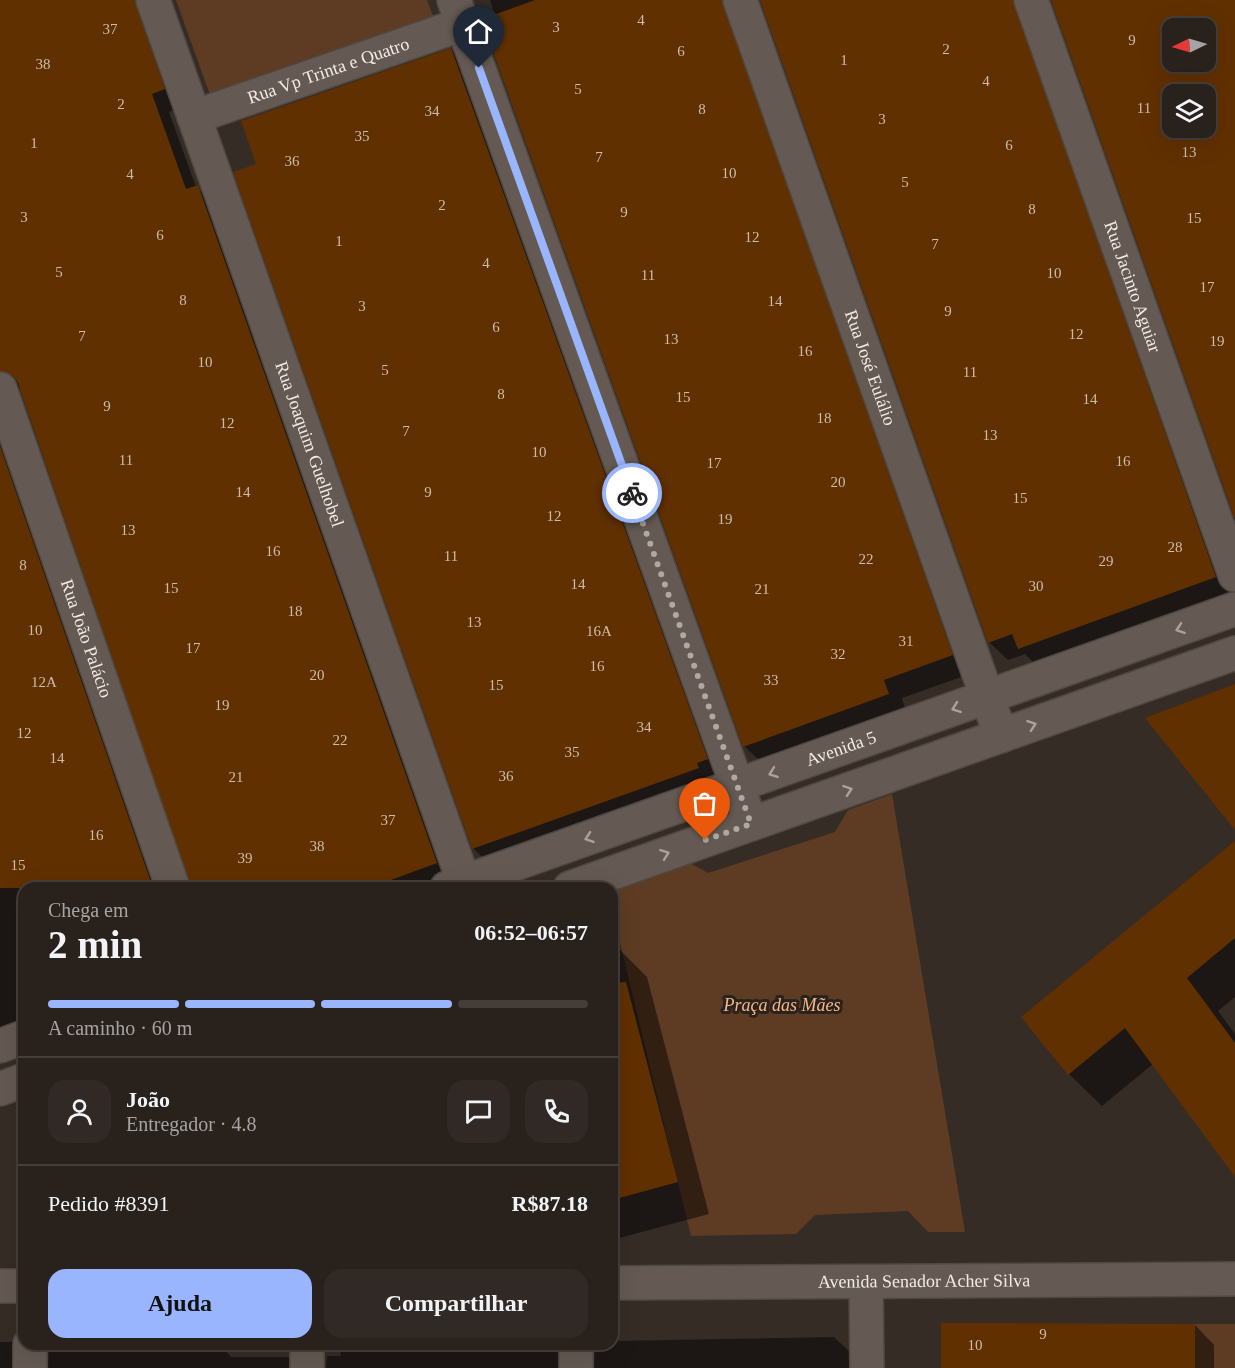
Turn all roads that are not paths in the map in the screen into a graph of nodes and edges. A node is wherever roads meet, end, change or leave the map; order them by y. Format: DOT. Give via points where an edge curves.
graph roads {
  1 [pos="153,0"];
  2 [pos="740,0"];
  3 [pos="1031,0"];
  4 [pos="459,12"];
  5 [pos="194,117"];
  6 [pos="0,389"];
  7 [pos="1235,575"];
  8 [pos="1235,609"];
  9 [pos="1235,653"];
  10 [pos="987,697"];
  11 [pos="1001,736"];
  12 [pos="737,786"];
  13 [pos="751,824"];
  14 [pos="171,882"];
  15 [pos="457,882"];
  16 [pos="469,882"];
  17 [pos="587,882"];
  18 [pos="18,1039"];
  19 [pos="0,1046"];
  20 [pos="18,1082"];
  21 [pos="0,1089"];
  22 [pos="1235,1279"];
  23 [pos="866,1281"];
  24 [pos="618,1283"];
  25 [pos="0,1286"];
  26 [pos="18,1286"];
  27 [pos="30,1350"];
  28 [pos="307,1350"];
  29 [pos="576,1350"];
  30 [pos="30,1368"];
  31 [pos="307,1368"];
  32 [pos="576,1368"];
  33 [pos="867,1368"];
  1 -- 5 [label="street, Rua Joaquim Guelhobel"];
  2 -- 10 [label="street, Rua José Eulálio"];
  3 -- 7 [label="street, Rua Jacinto Aguiar"];
  4 -- 5 [label="street, Rua Vp Trinta e Quatro"];
  4 -- 12 [label="street"];
  5 -- 15 [label="street, Rua Joaquim Guelhobel"];
  6 -- 14 [label="street, Rua João Palácio"];
  8 -- 10 [label="street, Avenida 5, one-way"];
  11 -- 9 [label="street, one-way"];
  10 -- 11 [label="street, Rua José Eulálio"];
  10 -- 12 [label="street, Avenida 5, one-way"];
  13 -- 11 [label="street, one-way"];
  12 -- 13 [label="street"];
  12 -- 16 [label="street, Avenida 5, one-way"];
  17 -- 13 [label="street, one-way"];
  18 -- 19 [label="street"];
  20 -- 21 [label="street"];
  22 -- 23 [label="street, Avenida Senador Acher Silva"];
  23 -- 24 [label="street, Avenida Senador Acher Silva"];
  23 -- 33 [label="street"];
  25 -- 26 [label="street"];
  27 -- 30 [label="street"];
  28 -- 31 [label="street"];
  29 -- 32 [label="street"];
}
